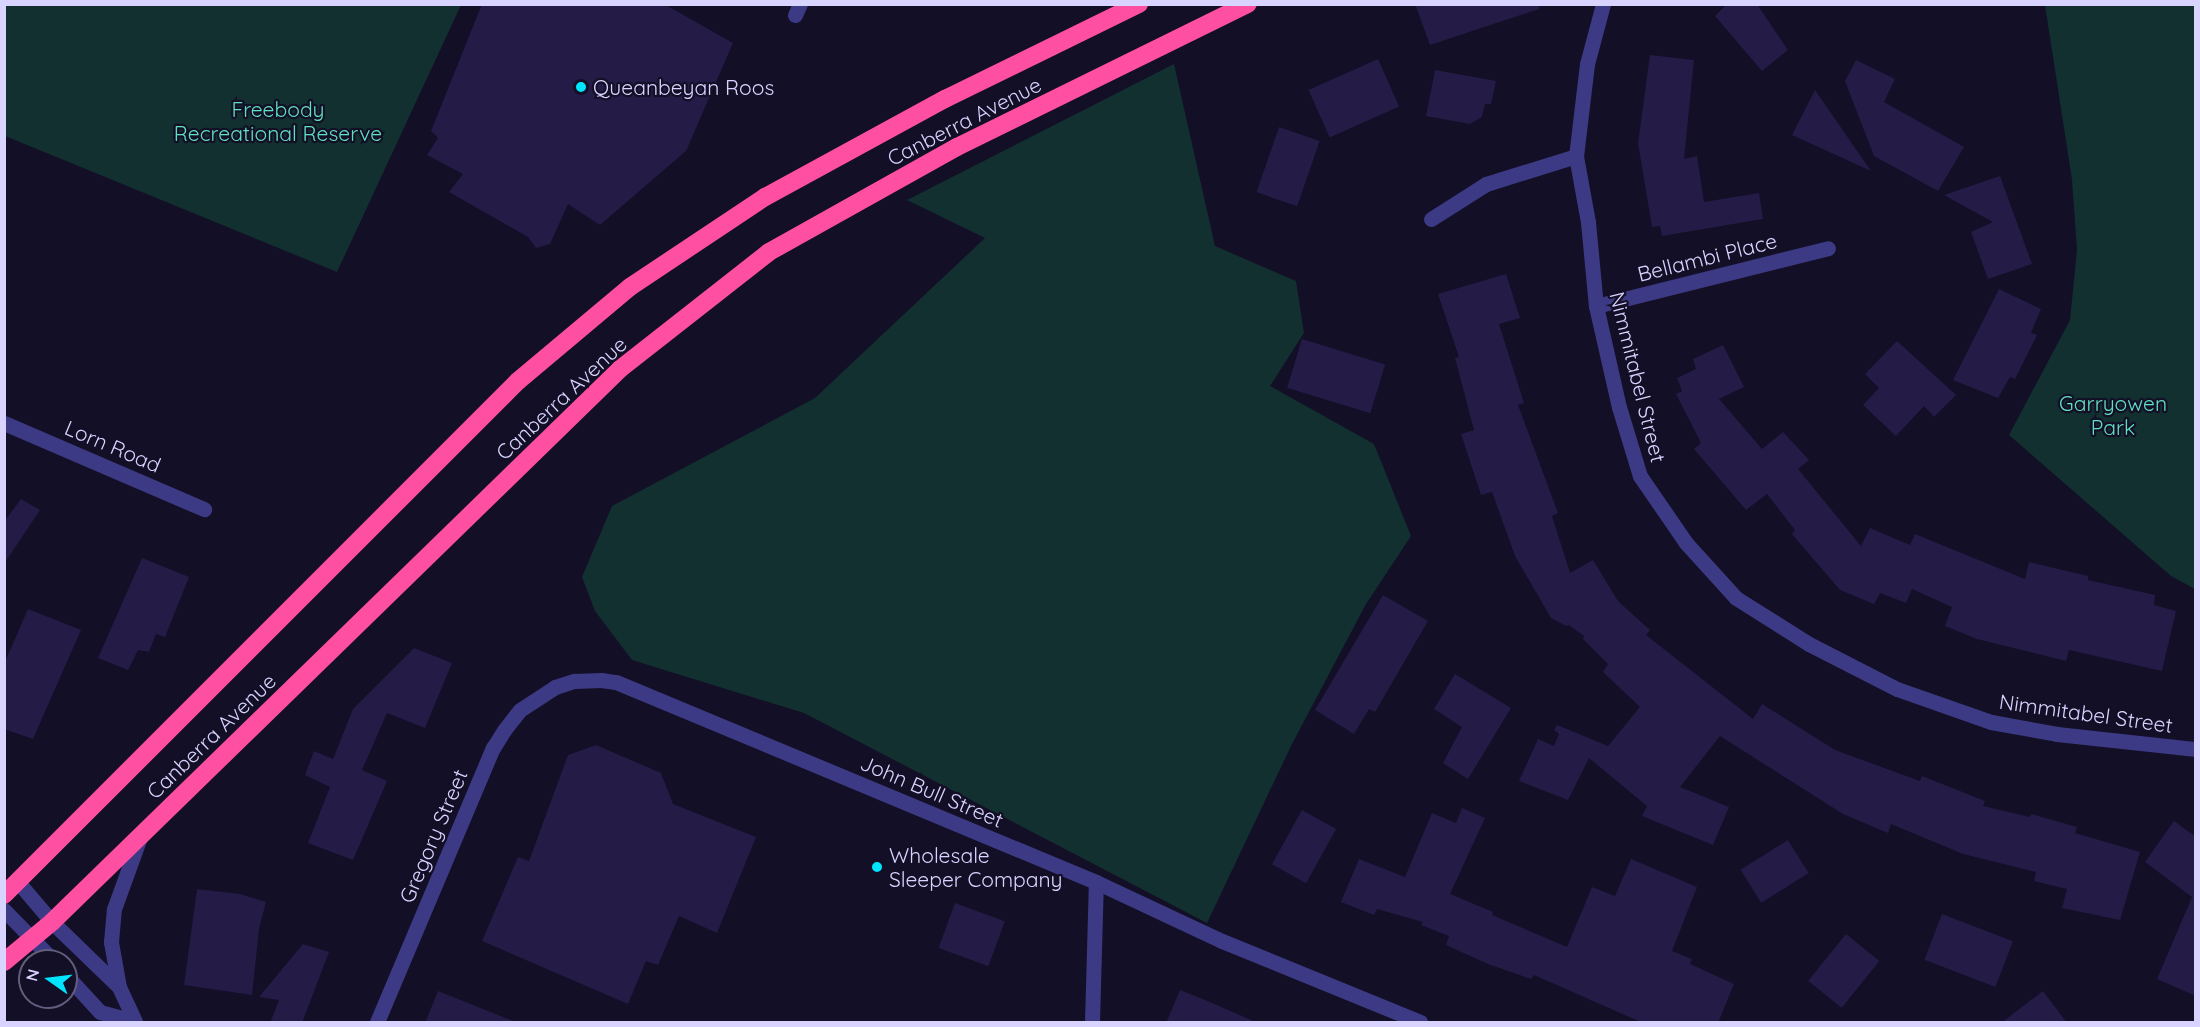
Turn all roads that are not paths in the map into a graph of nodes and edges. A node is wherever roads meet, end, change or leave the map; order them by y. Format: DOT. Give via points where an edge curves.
graph roads {
  1 [pos="1139,4"];
  2 [pos="1248,4"];
  3 [pos="1603,4"];
  4 [pos="1576,156"];
  5 [pos="1431,219"];
  6 [pos="1828,248"];
  7 [pos="1596,306"];
  8 [pos="4,423"];
  9 [pos="204,508"];
  10 [pos="555,687"];
  11 [pos="2196,749"];
  12 [pos="140,837"];
  13 [pos="18,882"];
  14 [pos="1096,882"];
  15 [pos="4,895"];
  16 [pos="4,910"];
  17 [pos="52,922"];
  18 [pos="34,939"];
  19 [pos="43,949"];
  20 [pos="4,962"];
  21 [pos="119,987"];
  22 [pos="78,988"];
  23 [pos="134,1022"];
  24 [pos="377,1023"];
  25 [pos="1092,1023"];
  26 [pos="1420,1023"];
  1 -- 13 [label="highway, Canberra Avenue" via="945,99 765,197 630,287 518,381"];
  2 -- 12 [label="highway, Canberra Avenue" via="957,147 769,252 620,369"];
  3 -- 4 [label="street, Nimmitabel Street" via="1587,64"];
  4 -- 5 [label="street" via="1486,184"];
  4 -- 7 [label="street, Nimmitabel Street" via="1588,222"];
  6 -- 7 [label="street, Bellambi Place"];
  7 -- 11 [label="street, Nimmitabel Street" via="1619,407 1640,476 1686,543 1736,598 1809,644 1898,689 1991,722 2057,734"];
  8 -- 9 [label="street, Lorn Road"];
  10 -- 14 [label="street, John Bull Street" via="585,680 615,682"];
  10 -- 24 [label="street, Gregory Street" via="520,710 493,747"];
  12 -- 17 [label="highway, Canberra Avenue"];
  12 -- 21 [label="street" via="114,909 111,942"];
  13 -- 15 [label="highway, Canberra Avenue"];
  13 -- 17 [label="street"];
  14 -- 25 [label="street"];
  14 -- 26 [label="street, John Bull Street" via="1222,941"];
  16 -- 18 [label="street"];
  17 -- 18 [label="highway, Canberra Avenue"];
  17 -- 21 [label="street"];
  18 -- 19 [label="street"];
  18 -- 20 [label="highway, Canberra Avenue"];
  21 -- 23 [label="street"];
  22 -- 23 [label="street" via="100,1012"];
}
